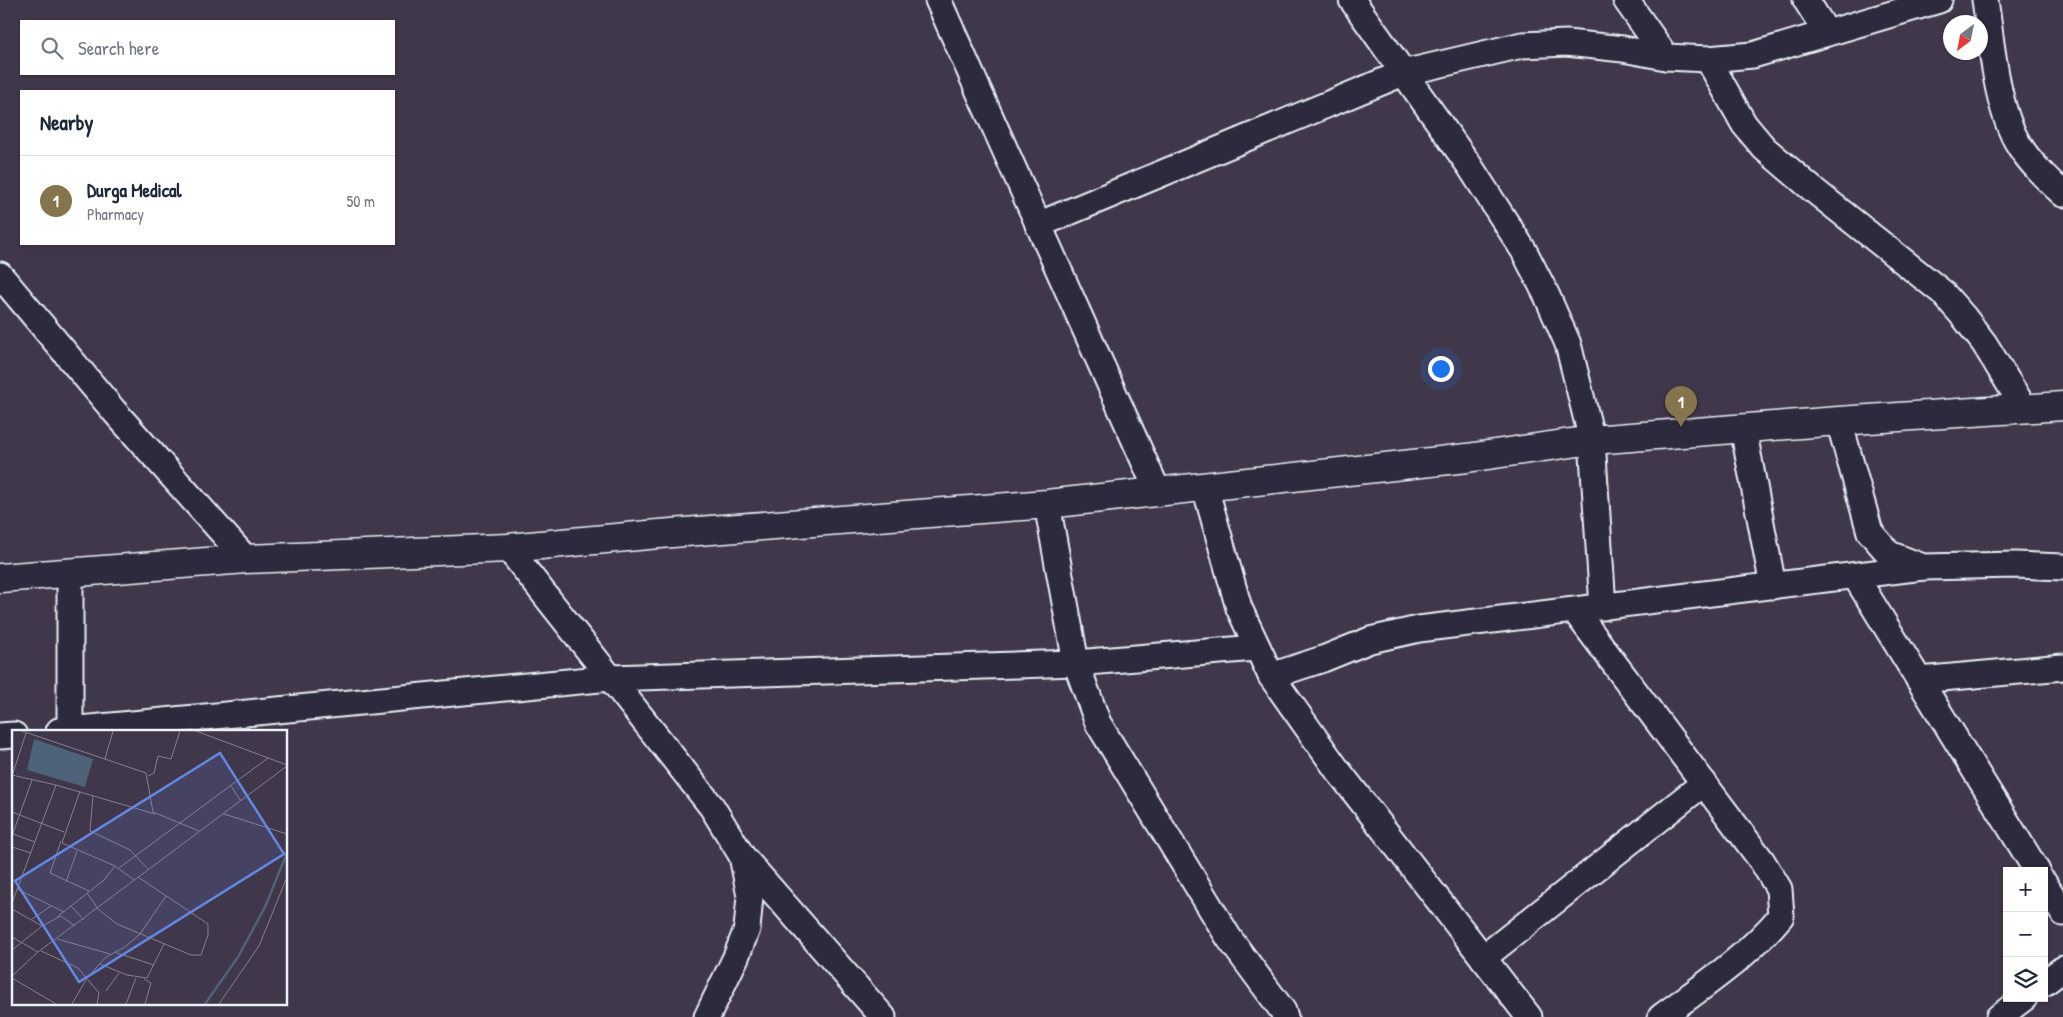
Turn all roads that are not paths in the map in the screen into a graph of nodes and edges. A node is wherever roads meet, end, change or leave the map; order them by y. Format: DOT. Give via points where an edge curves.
graph roads {
  1 [pos="938,0"];
  2 [pos="1352,0"];
  3 [pos="1626,0"];
  4 [pos="1806,0"];
  5 [pos="1939,0"];
  6 [pos="1985,0"];
  7 [pos="1827,33"];
  8 [pos="1666,57"];
  9 [pos="1708,59"];
  10 [pos="1403,73"];
  11 [pos="2063,194"];
  12 [pos="1038,225"];
  13 [pos="0,275"];
  14 [pos="2063,406"];
  15 [pos="2024,408"];
  16 [pos="1839,420"];
  17 [pos="1743,428"];
  18 [pos="1592,440"];
  19 [pos="1205,487"];
  20 [pos="1158,492"];
  21 [pos="1047,504"];
  22 [pos="508,548"];
  23 [pos="246,560"];
  24 [pos="1923,567"];
  25 [pos="2063,567"];
  26 [pos="70,572"];
  27 [pos="1855,576"];
  28 [pos="0,578"];
  29 [pos="1773,586"];
  30 [pos="1603,607"];
  31 [pos="1576,611"];
  32 [pos="1256,648"];
  33 [pos="1076,663"];
  34 [pos="2063,667"];
  35 [pos="1271,676"];
  36 [pos="610,678"];
  37 [pos="1919,680"];
  38 [pos="64,730"];
  39 [pos="1704,783"];
  40 [pos="742,856"];
  41 [pos="2035,867"];
  42 [pos="2048,889"];
  43 [pos="2063,913"];
  44 [pos="1483,958"];
  45 [pos="2063,968"];
  46 [pos="2048,980"];
  47 [pos="2019,1002"];
  48 [pos="706,1017"];
  49 [pos="883,1017"];
  50 [pos="1285,1017"];
  51 [pos="1529,1017"];
  52 [pos="1661,1017"];
  53 [pos="1999,1017"];
  1 -- 12 [label="street"];
  2 -- 10 [label="street"];
  3 -- 8 [label="street"];
  4 -- 7 [label="street"];
  5 -- 7 [label="street"];
  6 -- 11 [label="street" via="2002,107 2019,145"];
  7 -- 9 [label="street" via="1753,55"];
  8 -- 9 [label="street"];
  8 -- 10 [label="street" via="1567,43 1522,45"];
  9 -- 15 [label="street" via="1744,124 1764,148 1942,292 1984,343"];
  10 -- 12 [label="street"];
  10 -- 18 [label="street" via="1469,164 1524,251 1568,344"];
  12 -- 20 [label="street"];
  13 -- 23 [label="street" via="114,411"];
  14 -- 15 [label="street"];
  15 -- 16 [label="street"];
  16 -- 17 [label="street"];
  16 -- 24 [label="street" via="1870,532 1889,554"];
  17 -- 18 [label="street"];
  17 -- 29 [label="street"];
  18 -- 19 [label="street" via="1467,458"];
  18 -- 30 [label="street"];
  19 -- 20 [label="street"];
  19 -- 32 [label="street" via="1239,608"];
  20 -- 21 [label="street"];
  21 -- 22 [label="street"];
  21 -- 33 [label="street"];
  22 -- 23 [label="street"];
  22 -- 36 [label="street"];
  23 -- 26 [label="street"];
  24 -- 25 [label="street"];
  24 -- 27 [label="street"];
  26 -- 28 [label="street"];
  26 -- 38 [label="street"];
  27 -- 29 [label="street"];
  27 -- 37 [label="street"];
  29 -- 30 [label="street"];
  30 -- 31 [label="street"];
  31 -- 35 [label="street" via="1419,629 1370,640"];
  31 -- 39 [label="street"];
  32 -- 33 [label="street"];
  32 -- 35 [label="street"];
  33 -- 36 [label="street"];
  33 -- 50 [label="street" via="1098,723 1229,938"];
  34 -- 37 [label="street"];
  35 -- 44 [label="street" via="1336,768"];
  36 -- 38 [label="street"];
  36 -- 40 [label="street" via="712,808"];
  37 -- 41 [label="street"];
  39 -- 44 [label="street"];
  39 -- 52 [label="street" via="1779,889 1781,916 1737,961"];
  40 -- 48 [label="street" via="750,896 747,929"];
  40 -- 49 [label="street"];
  42 -- 43 [label="street"];
  44 -- 51 [label="street"];
  45 -- 46 [label="street"];
  47 -- 53 [label="street"];
}
